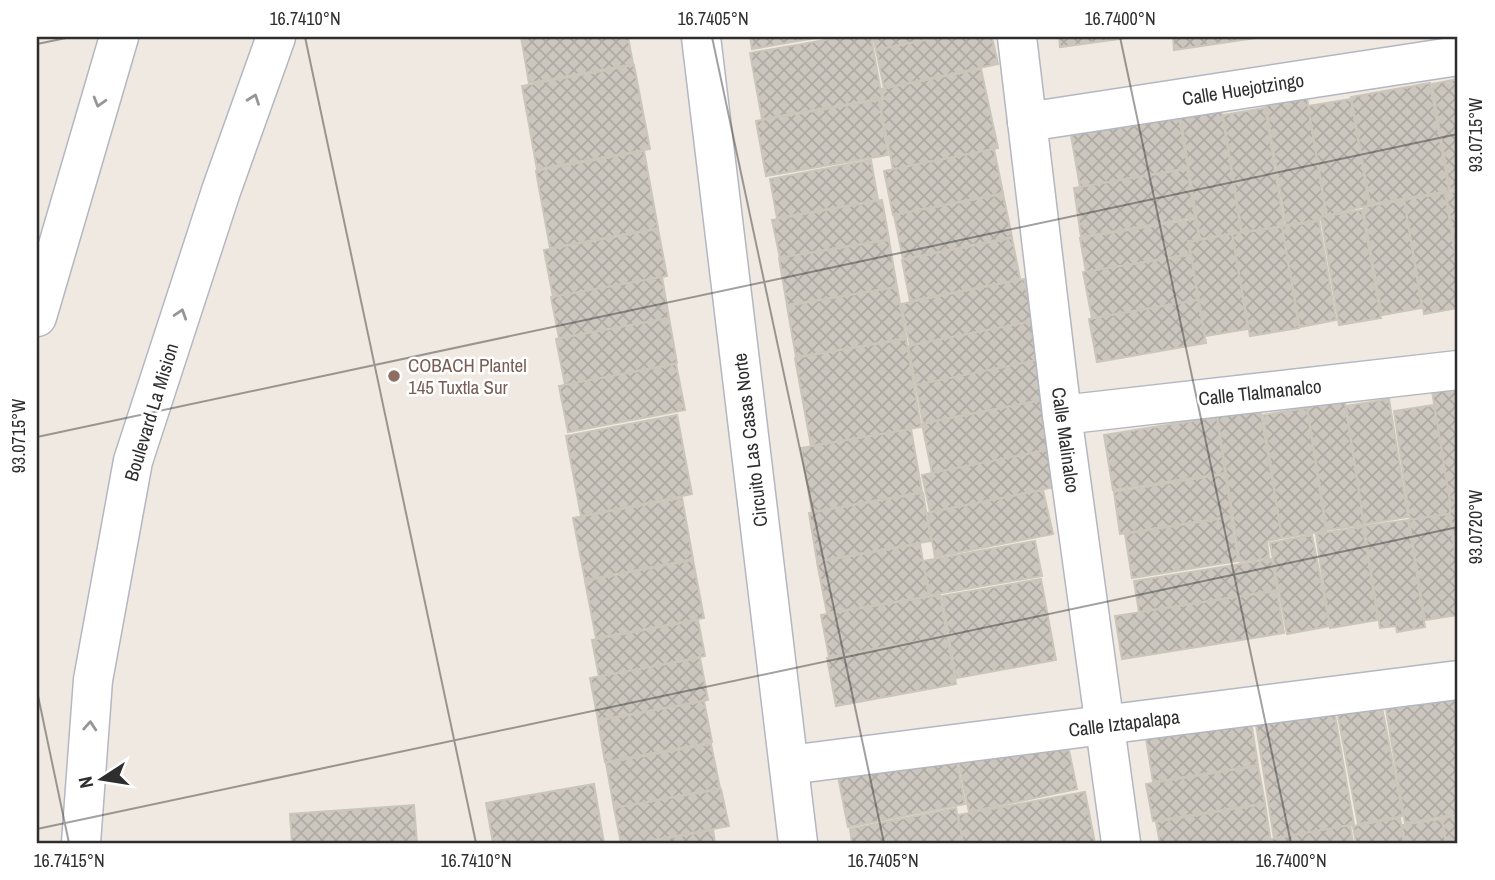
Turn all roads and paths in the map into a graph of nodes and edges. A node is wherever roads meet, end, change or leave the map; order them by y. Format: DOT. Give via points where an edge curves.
graph roads {
  1 [pos="118,37"];
  2 [pos="276,37"];
  3 [pos="701,37"];
  4 [pos="1017,37"];
  5 [pos="1458,56"];
  6 [pos="1027,122"];
  7 [pos="37,317"];
  8 [pos="1458,370"];
  9 [pos="1062,415"];
  10 [pos="1458,680"];
  11 [pos="1105,725"];
  12 [pos="789,765"];
  13 [pos="81,843"];
  14 [pos="798,843"];
  15 [pos="1121,843"];
  1 -- 7 [label="street, one-way"];
  13 -- 2 [label="street, Boulevard La Mision, one-way" via="93,680 133,461"];
  3 -- 12 [label="street, Circuito Las Casas Norte"];
  4 -- 6 [label="street, Calle Malinalco"];
  5 -- 6 [label="street, Calle Huejotzingo"];
  6 -- 9 [label="street, Calle Malinalco"];
  8 -- 9 [label="street, Calle Tlalmanalco"];
  9 -- 11 [label="street, Calle Malinalco"];
  10 -- 11 [label="street, Calle Iztapalapa"];
  11 -- 12 [label="street, Calle Iztapalapa"];
  11 -- 15 [label="street, Calle Malinalco"];
  12 -- 14 [label="street, Circuito Las Casas Norte"];
}
